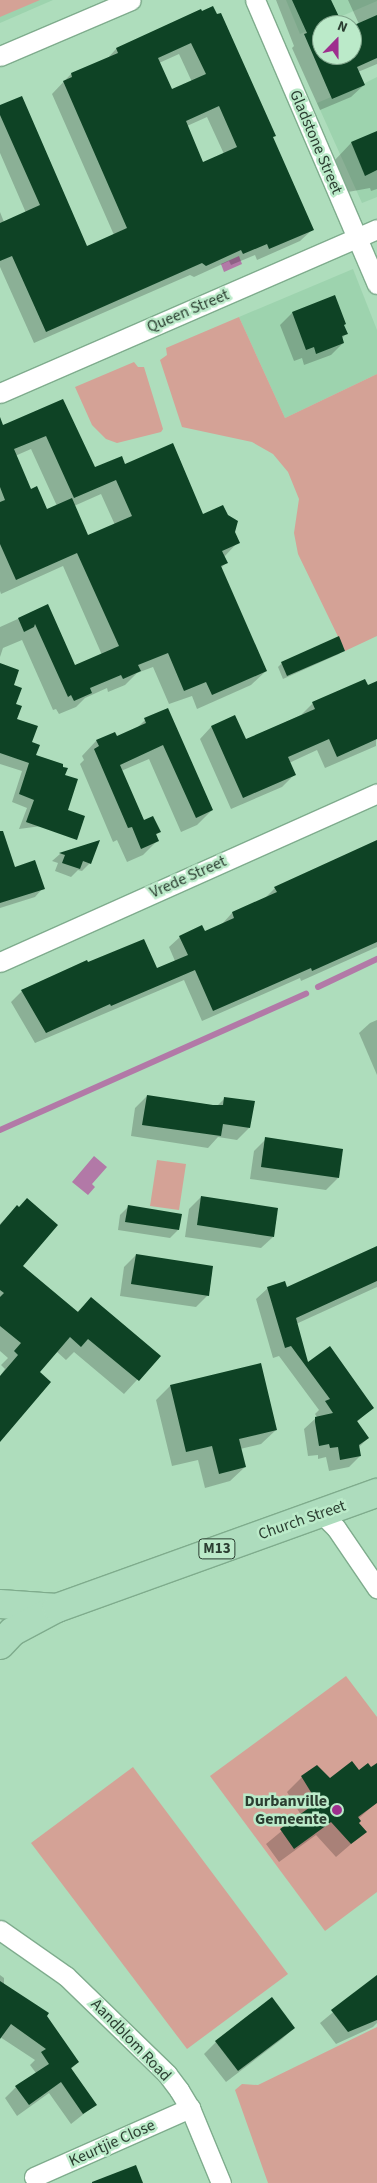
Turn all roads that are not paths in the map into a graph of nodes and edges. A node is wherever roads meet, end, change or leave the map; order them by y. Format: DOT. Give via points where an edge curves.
graph roads {
  1 [pos="131,0"];
  2 [pos="255,0"];
  3 [pos="0,56"];
  4 [pos="377,229"];
  5 [pos="358,237"];
  6 [pos="377,284"];
  7 [pos="0,393"];
  8 [pos="377,792"];
  9 [pos="0,962"];
  10 [pos="377,1493"];
  11 [pos="321,1513"];
  12 [pos="377,1588"];
  13 [pos="0,1604"];
  14 [pos="57,1608"];
  15 [pos="0,1645"];
  16 [pos="0,1930"];
  17 [pos="190,2108"];
  18 [pos="34,2177"];
  19 [pos="222,2183"];
  1 -- 3 [label="street"];
  2 -- 5 [label="street, Gladstone Street"];
  4 -- 5 [label="street, Queen Street"];
  5 -- 6 [label="street, Gladstone Street"];
  5 -- 7 [label="street, Queen Street"];
  8 -- 9 [label="street, Vrede Street"];
  10 -- 11 [label="main road, Church Street / M13"];
  11 -- 12 [label="street" via="336,1528"];
  11 -- 14 [label="main road, Church Street / M13"];
  13 -- 14 [label="main road, Church Street / M13"];
  14 -- 15 [label="main road, Church Street / M13" via="21,1627"];
  16 -- 17 [label="street, Aandblom Road" via="44,1959 87,1994 167,2074"];
  17 -- 18 [label="street, Keurtjie Close"];
  17 -- 19 [label="street, Aandblom Road"];
}
